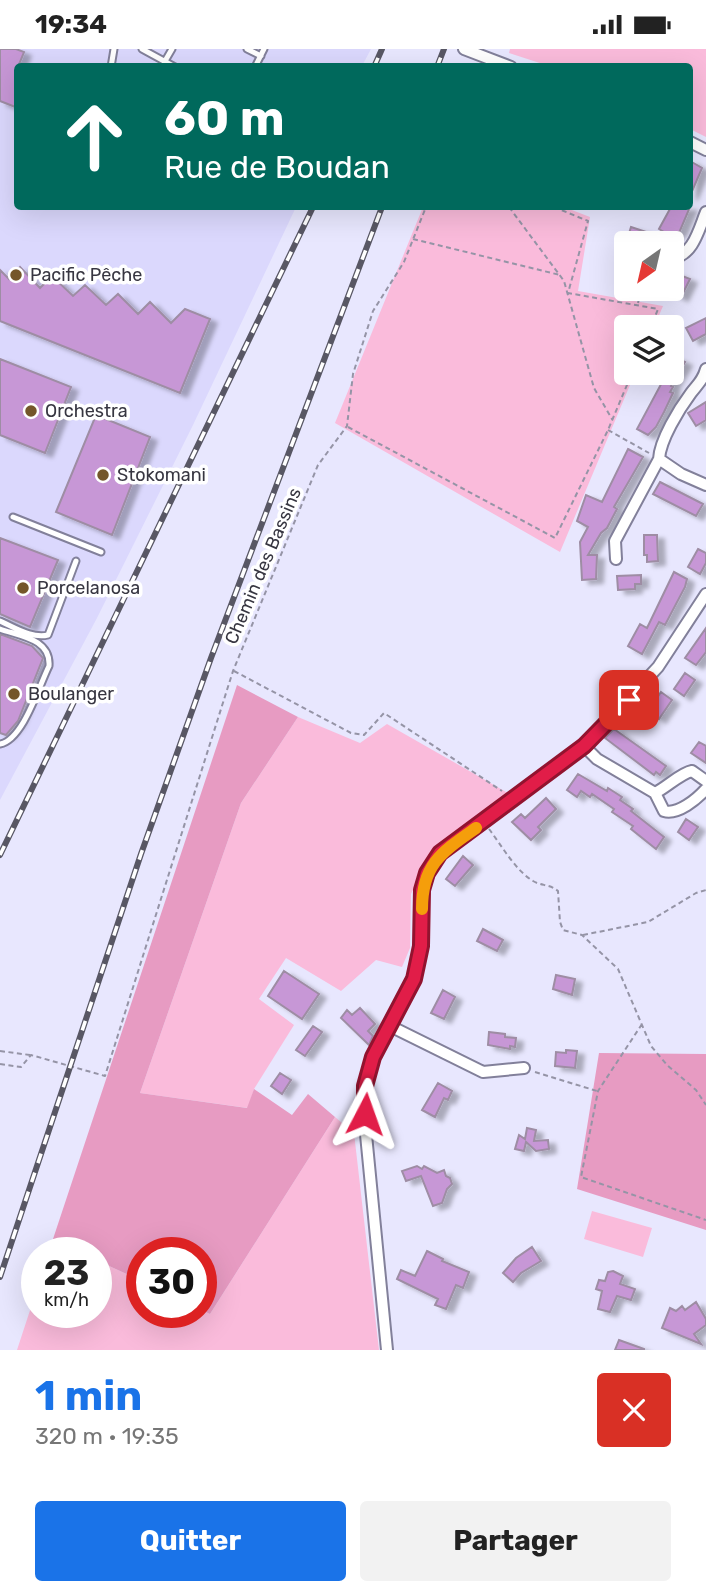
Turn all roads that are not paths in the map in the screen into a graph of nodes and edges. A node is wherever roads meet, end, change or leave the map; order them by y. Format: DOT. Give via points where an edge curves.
graph roads {
  1 [pos="142,49"];
  2 [pos="172,49"];
  3 [pos="247,49"];
  4 [pos="264,49"];
  5 [pos="464,49"];
  6 [pos="261,56"];
  7 [pos="165,61"];
  8 [pos="168,63"];
  9 [pos="257,63"];
  10 [pos="501,63"];
  11 [pos="706,212"];
  12 [pos="684,253"];
  13 [pos="705,376"];
  14 [pos="659,459"];
  15 [pos="706,485"];
  16 [pos="13,517"];
  17 [pos="102,552"];
  18 [pos="616,559"];
  19 [pos="76,561"];
  20 [pos="706,594"];
  21 [pos="702,610"];
  22 [pos="0,621"];
  23 [pos="0,629"];
  24 [pos="0,744"];
  25 [pos="584,746"];
  26 [pos="706,781"];
  27 [pos="706,789"];
  28 [pos="655,793"];
  29 [pos="388,1025"];
  30 [pos="524,1068"];
  31 [pos="387,1350"];
  1 -- 7 [label="lane"];
  2 -- 7 [label="lane"];
  3 -- 6 [label="lane"];
  4 -- 6 [label="lane"];
  5 -- 10 [label="street"];
  6 -- 9 [label="lane"];
  7 -- 8 [label="lane"];
  11 -- 12 [label="street"];
  13 -- 14 [label="street" via="660,447"];
  14 -- 15 [label="street"];
  14 -- 18 [label="street" via="615,541"];
  16 -- 17 [label="lane"];
  19 -- 22 [label="lane" via="48,635 30,634"];
  20 -- 21 [label="street"];
  21 -- 25 [label="street" via="658,667"];
  23 -- 24 [label="lane" via="39,643 50,655 18,733"];
  25 -- 28 [label="street" via="597,759"];
  25 -- 29 [label="street" via="440,853 422,890 421,946 414,979"];
  26 -- 28 [label="street" via="692,771 685,772"];
  27 -- 28 [label="street" via="670,813 664,811"];
  29 -- 30 [label="street" via="483,1072"];
  29 -- 31 [label="street" via="365,1086"];
}
